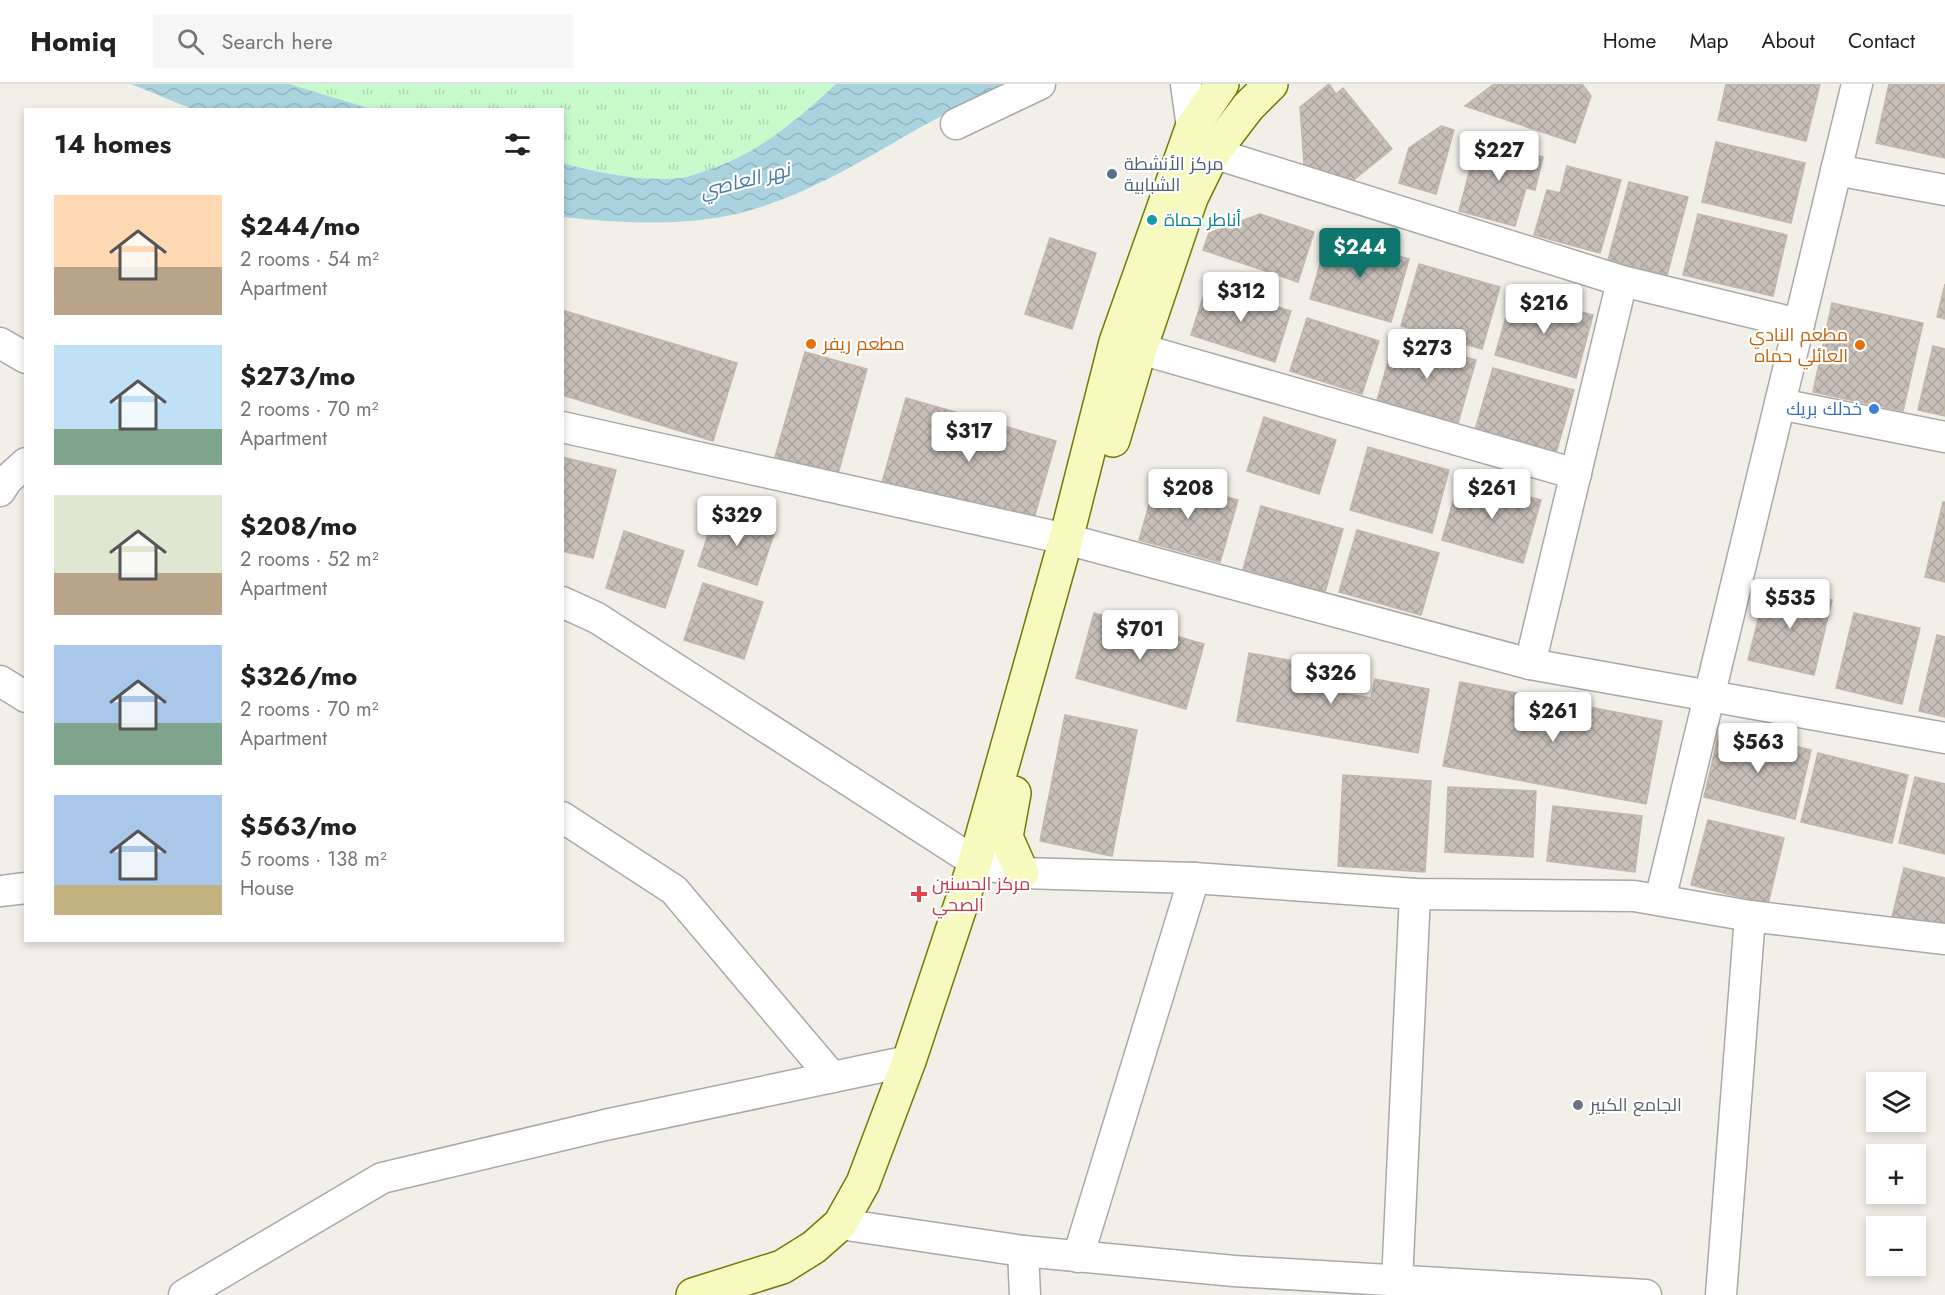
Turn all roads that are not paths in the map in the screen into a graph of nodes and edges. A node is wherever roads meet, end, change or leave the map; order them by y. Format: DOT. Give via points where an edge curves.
graph roads {
  1 [pos="1040,84"];
  2 [pos="1186,84"];
  3 [pos="1222,84"];
  4 [pos="1271,84"];
  5 [pos="1857,84"];
  6 [pos="956,124"];
  7 [pos="1203,141"];
  8 [pos="1836,170"];
  9 [pos="1945,190"];
  10 [pos="1622,281"];
  11 [pos="1799,324"];
  12 [pos="0,343"];
  13 [pos="1128,345"];
  14 [pos="24,357"];
  15 [pos="1780,404"];
  16 [pos="564,427"];
  17 [pos="1945,436"];
  18 [pos="24,465"];
  19 [pos="1575,474"];
  20 [pos="0,491"];
  21 [pos="1074,542"];
  22 [pos="564,603"];
  23 [pos="1530,664"];
  24 [pos="0,681"];
  25 [pos="1709,695"];
  26 [pos="24,696"];
  27 [pos="1945,738"];
  28 [pos="564,818"];
  29 [pos="975,862"];
  30 [pos="1022,873"];
  31 [pos="1194,878"];
  32 [pos="24,888"];
  33 [pos="0,891"];
  34 [pos="1415,894"];
  35 [pos="1660,900"];
  36 [pos="1750,916"];
  37 [pos="1945,939"];
  38 [pos="909,1061"];
  39 [pos="832,1077"];
  40 [pos="840,1224"];
  41 [pos="1023,1251"];
  42 [pos="1078,1257"];
  43 [pos="1397,1282"];
  44 [pos="184,1295"];
  45 [pos="693,1295"];
  46 [pos="1024,1295"];
  47 [pos="1643,1295"];
  48 [pos="1721,1295"];
  1 -- 6 [label="street"];
  2 -- 7 [label="street"];
  3 -- 7 [label="main road"];
  4 -- 7 [label="main road"];
  5 -- 8 [label="street"];
  7 -- 10 [label="street"];
  7 -- 13 [label="main road"];
  8 -- 9 [label="street"];
  8 -- 11 [label="street"];
  10 -- 11 [label="street"];
  10 -- 19 [label="street"];
  11 -- 15 [label="street"];
  12 -- 14 [label="street"];
  13 -- 19 [label="street"];
  13 -- 21 [label="main road"];
  15 -- 17 [label="street"];
  15 -- 25 [label="street"];
  16 -- 21 [label="street"];
  18 -- 20 [label="street"];
  19 -- 23 [label="street"];
  21 -- 23 [label="street"];
  21 -- 29 [label="main road"];
  21 -- 30 [label="main road" via="1008,814 1006,837"];
  22 -- 29 [label="street" via="606,624"];
  23 -- 25 [label="street"];
  24 -- 26 [label="street"];
  25 -- 27 [label="street"];
  25 -- 35 [label="street"];
  28 -- 39 [label="street" via="674,890"];
  29 -- 30 [label="street"];
  29 -- 38 [label="main road"];
  30 -- 31 [label="street"];
  31 -- 34 [label="street"];
  31 -- 42 [label="street"];
  32 -- 33 [label="street"];
  34 -- 35 [label="street" via="1634,896"];
  34 -- 43 [label="street"];
  35 -- 36 [label="street"];
  36 -- 37 [label="street"];
  36 -- 48 [label="street"];
  38 -- 39 [label="street"];
  38 -- 40 [label="main road" via="863,1184"];
  39 -- 44 [label="street" via="382,1178"];
  40 -- 41 [label="street"];
  40 -- 45 [label="main road" via="782,1267"];
  41 -- 42 [label="street"];
  41 -- 46 [label="street"];
  42 -- 43 [label="street"];
  43 -- 47 [label="street"];
}
